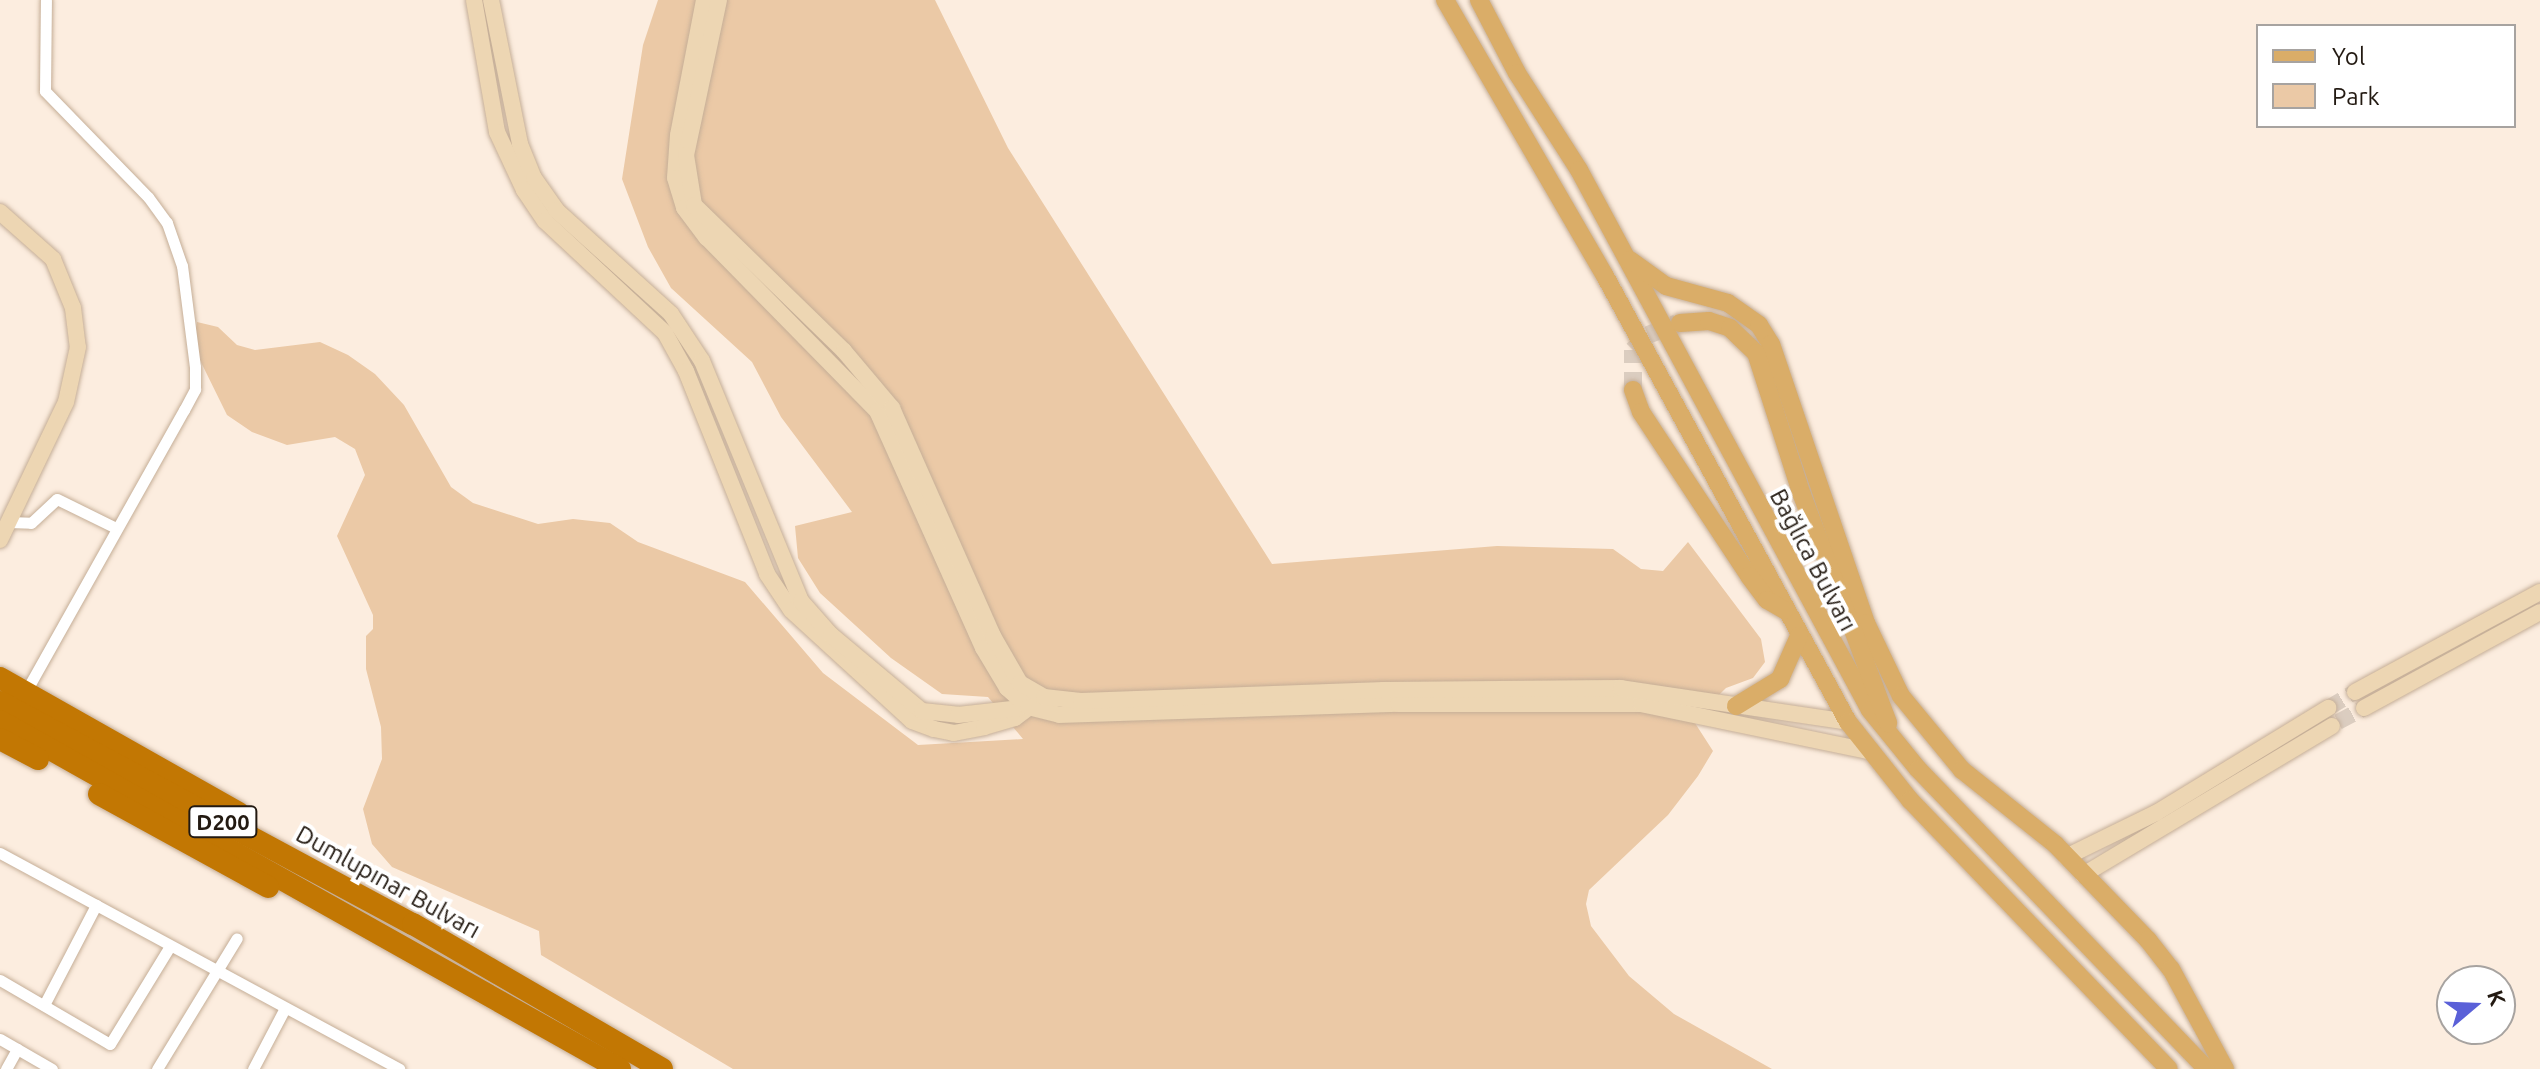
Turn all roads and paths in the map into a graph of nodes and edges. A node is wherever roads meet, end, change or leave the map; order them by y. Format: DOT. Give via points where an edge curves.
graph roads {
  1 [pos="46,0"];
  2 [pos="474,0"];
  3 [pos="491,0"];
  4 [pos="704,0"];
  5 [pos="719,0"];
  6 [pos="1445,0"];
  7 [pos="1479,0"];
  8 [pos="0,212"];
  9 [pos="1618,245"];
  10 [pos="1680,323"];
  11 [pos="1633,390"];
  12 [pos="8,522"];
  13 [pos="116,528"];
  14 [pos="0,540"];
  15 [pos="2540,592"];
  16 [pos="1787,611"];
  17 [pos="2540,612"];
  18 [pos="1850,628"];
  19 [pos="1799,636"];
  20 [pos="1883,661"];
  21 [pos="0,678"];
  22 [pos="2355,692"];
  23 [pos="25,693"];
  24 [pos="1044,697"];
  25 [pos="0,702"];
  26 [pos="1736,706"];
  27 [pos="1028,707"];
  28 [pos="2364,708"];
  29 [pos="2333,719"];
  30 [pos="0,721"];
  31 [pos="1848,722"];
  32 [pos="0,739"];
  33 [pos="1897,744"];
  34 [pos="1868,751"];
  35 [pos="2237,772"];
  36 [pos="2160,819"];
  37 [pos="2129,823"];
  38 [pos="2149,837"];
  39 [pos="0,853"];
  40 [pos="2066,857"];
  41 [pos="2083,875"];
  42 [pos="96,905"];
  43 [pos="237,938"];
  44 [pos="446,942"];
  45 [pos="170,946"];
  46 [pos="435,963"];
  47 [pos="216,971"];
  48 [pos="0,980"];
  49 [pos="44,1005"];
  50 [pos="285,1008"];
  51 [pos="0,1039"];
  52 [pos="17,1049"];
  53 [pos="6,1069"];
  54 [pos="52,1069"];
  55 [pos="157,1069"];
  56 [pos="253,1069"];
  57 [pos="399,1069"];
  58 [pos="620,1069"];
  59 [pos="662,1069"];
  60 [pos="2169,1069"];
  61 [pos="2207,1069"];
  62 [pos="2225,1069"];
  1 -- 13 [label="street" via="45,91 70,123 148,197 167,223 182,266 195,389"];
  2 -- 27 [label="street" via="497,132 524,190 545,221 665,333 686,371 767,574 791,610 912,721 954,733 1015,718"];
  3 -- 27 [label="street" via="520,144 534,178 556,210 671,314 702,361 801,601 831,635 922,711 958,715"];
  4 -- 27 [label="street" via="678,135 675,178 684,208 707,238 877,411 983,648 1007,688"];
  5 -- 24 [label="street" via="686,155 694,205 844,351 892,408 993,636 1020,683"];
  6 -- 16 [label="main road, Bağlıca Bulvarı" via="1605,276"];
  7 -- 9 [label="main road, Bağlıca Bulvarı"];
  8 -- 12 [label="street" via="53,259 73,308 78,347 66,402"];
  9 -- 20 [label="main road" via="1655,280 1743,310 1765,332"];
  9 -- 33 [label="main road, Bağlıca Bulvarı" via="1842,666"];
  10 -- 18 [label="main road" via="1709,321 1730,328 1756,353"];
  11 -- 16 [label="main road" via="1641,412 1749,576 1767,600"];
  12 -- 13 [label="street" via="31,523 57,499"];
  12 -- 14 [label="street"];
  13 -- 23 [label="street"];
  15 -- 22 [label="street"];
  16 -- 19 [label="main road, Bağlıca Bulvarı"];
  17 -- 28 [label="street"];
  18 -- 20 [label="main road"];
  18 -- 33 [label="main road"];
  19 -- 26 [label="main road" via="1780,679"];
  19 -- 31 [label="main road, Bağlıca Bulvarı"];
  20 -- 40 [label="main road" via="1901,696 1945,752"];
  21 -- 23 [label="highway"];
  23 -- 44 [label="highway" via="393,901"];
  24 -- 26 [label="street" via="1081,701 1621,688"];
  24 -- 27 [label="street"];
  25 -- 44 [label="highway, Dumlupınar Bulvarı / D200"];
  26 -- 31 [label="street"];
  27 -- 34 [label="street" via="1048,715 1641,704"];
  29 -- 35 [label="street"];
  30 -- 46 [label="highway, Dumlupınar Bulvarı / D200"];
  31 -- 34 [label="main road, Bağlıca Bulvarı"];
  32 -- 46 [label="highway" via="306,908 407,958"];
  33 -- 61 [label="main road, Bağlıca Bulvarı"];
  34 -- 60 [label="main road, Bağlıca Bulvarı"];
  35 -- 36 [label="street"];
  35 -- 37 [label="street" via="2137,813"];
  35 -- 38 [label="street"];
  36 -- 37 [label="street"];
  36 -- 38 [label="street"];
  37 -- 40 [label="street"];
  38 -- 41 [label="street"];
  39 -- 42 [label="street"];
  40 -- 41 [label="main road"];
  41 -- 62 [label="main road" via="2171,969"];
  42 -- 45 [label="street"];
  42 -- 49 [label="street"];
  43 -- 47 [label="street"];
  44 -- 59 [label="highway, Dumlupınar Bulvarı / D200"];
  45 -- 47 [label="street"];
  45 -- 49 [label="street" via="110,1044"];
  46 -- 58 [label="highway, Dumlupınar Bulvarı / D200"];
  47 -- 50 [label="street"];
  47 -- 55 [label="street"];
  48 -- 49 [label="street"];
  50 -- 56 [label="street"];
  50 -- 57 [label="street"];
  51 -- 52 [label="street"];
  52 -- 53 [label="street"];
  52 -- 54 [label="street"];
}
